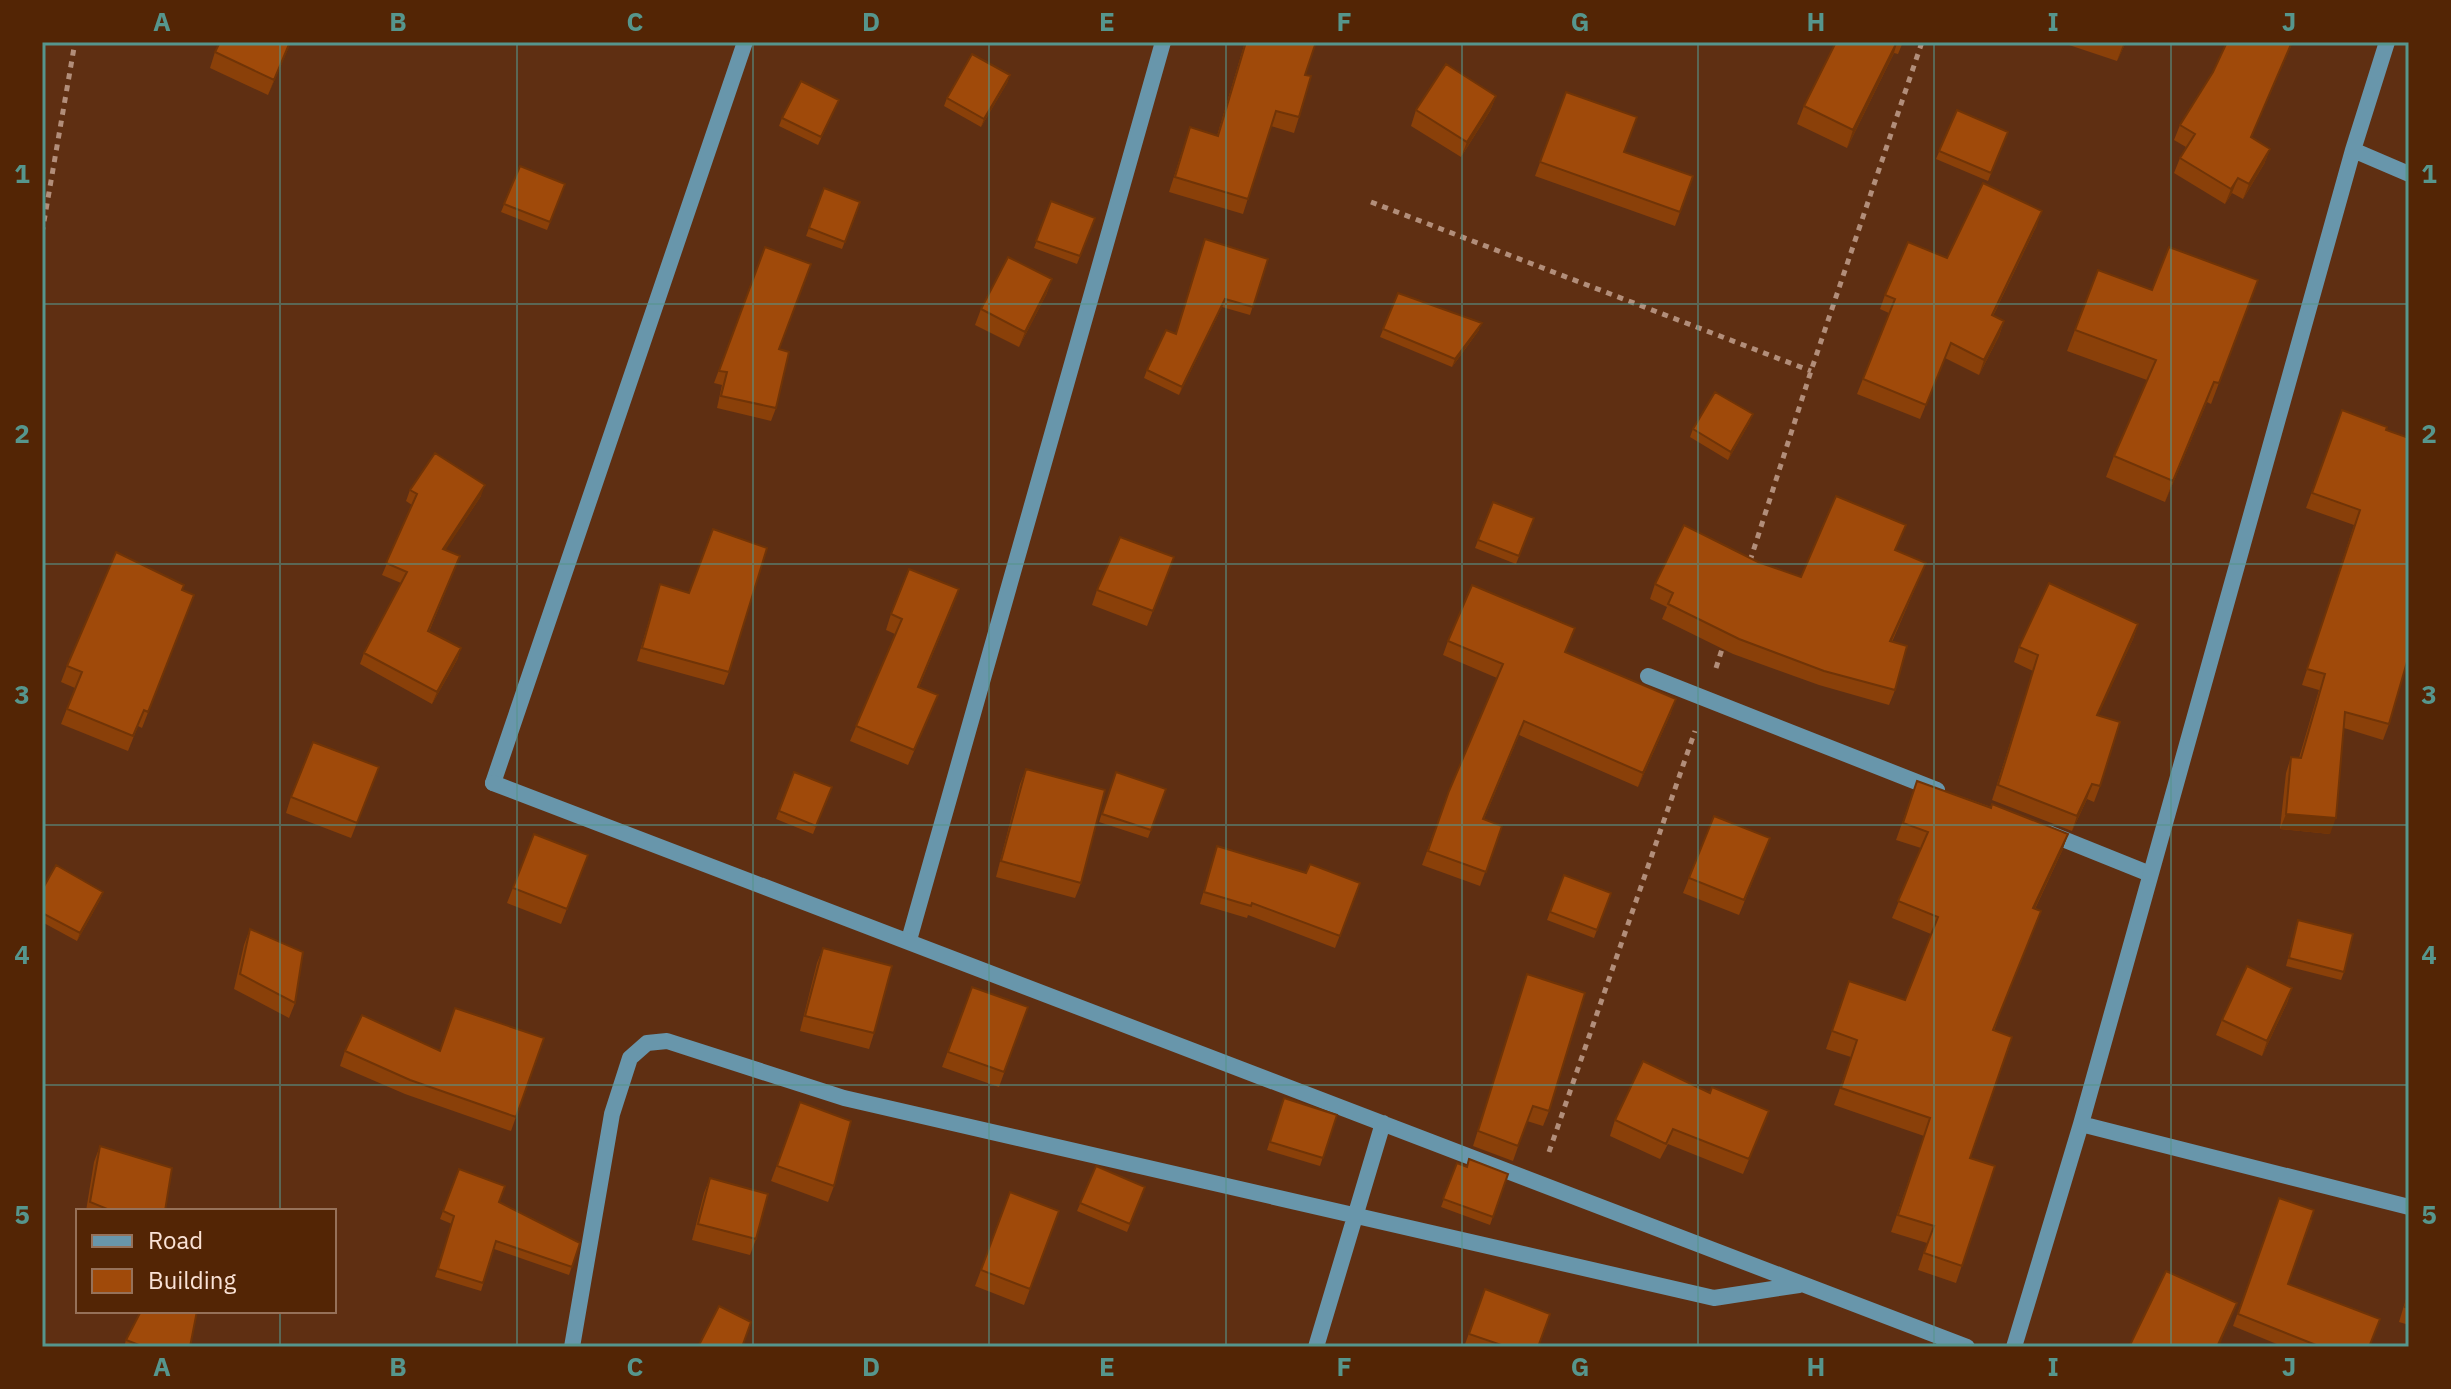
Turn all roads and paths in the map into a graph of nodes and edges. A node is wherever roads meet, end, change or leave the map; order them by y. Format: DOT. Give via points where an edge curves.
graph roads {
  1 [pos="75,42"];
  2 [pos="745,42"];
  3 [pos="1163,42"];
  4 [pos="1922,42"];
  5 [pos="2383,43"];
  6 [pos="2353,150"];
  7 [pos="2409,174"];
  8 [pos="1371,202"];
  9 [pos="42,233"];
  10 [pos="1811,371"];
  11 [pos="1749,565"];
  12 [pos="1725,639"];
  13 [pos="1648,676"];
  14 [pos="1706,699"];
  15 [pos="1958,798"];
  16 [pos="2032,827"];
  17 [pos="2150,874"];
  18 [pos="909,940"];
  19 [pos="1383,1123"];
  20 [pos="2081,1124"];
  21 [pos="1539,1182"];
  22 [pos="2409,1207"];
  23 [pos="1355,1216"];
  24 [pos="1803,1284"];
  25 [pos="572,1347"];
  26 [pos="1316,1347"];
  27 [pos="1967,1347"];
  28 [pos="2014,1347"];
  1 -- 9 [label="path"];
  2 -- 18 [label="street" via="493,783"];
  3 -- 18 [label="street"];
  4 -- 10 [label="path"];
  5 -- 6 [label="street"];
  6 -- 7 [label="street"];
  6 -- 17 [label="street"];
  8 -- 10 [label="path"];
  10 -- 11 [label="path"];
  12 -- 14 [label="path"];
  13 -- 14 [label="street"];
  14 -- 15 [label="street"];
  14 -- 21 [label="path"];
  16 -- 17 [label="street"];
  17 -- 20 [label="street"];
  18 -- 19 [label="street"];
  19 -- 21 [label="street"];
  19 -- 23 [label="street"];
  20 -- 22 [label="street"];
  20 -- 28 [label="street"];
  21 -- 24 [label="street"];
  23 -- 24 [label="street" via="1714,1298"];
  23 -- 25 [label="street" via="844,1098 667,1041 647,1043 630,1058 612,1114"];
  23 -- 26 [label="street"];
  24 -- 27 [label="street"];
}
